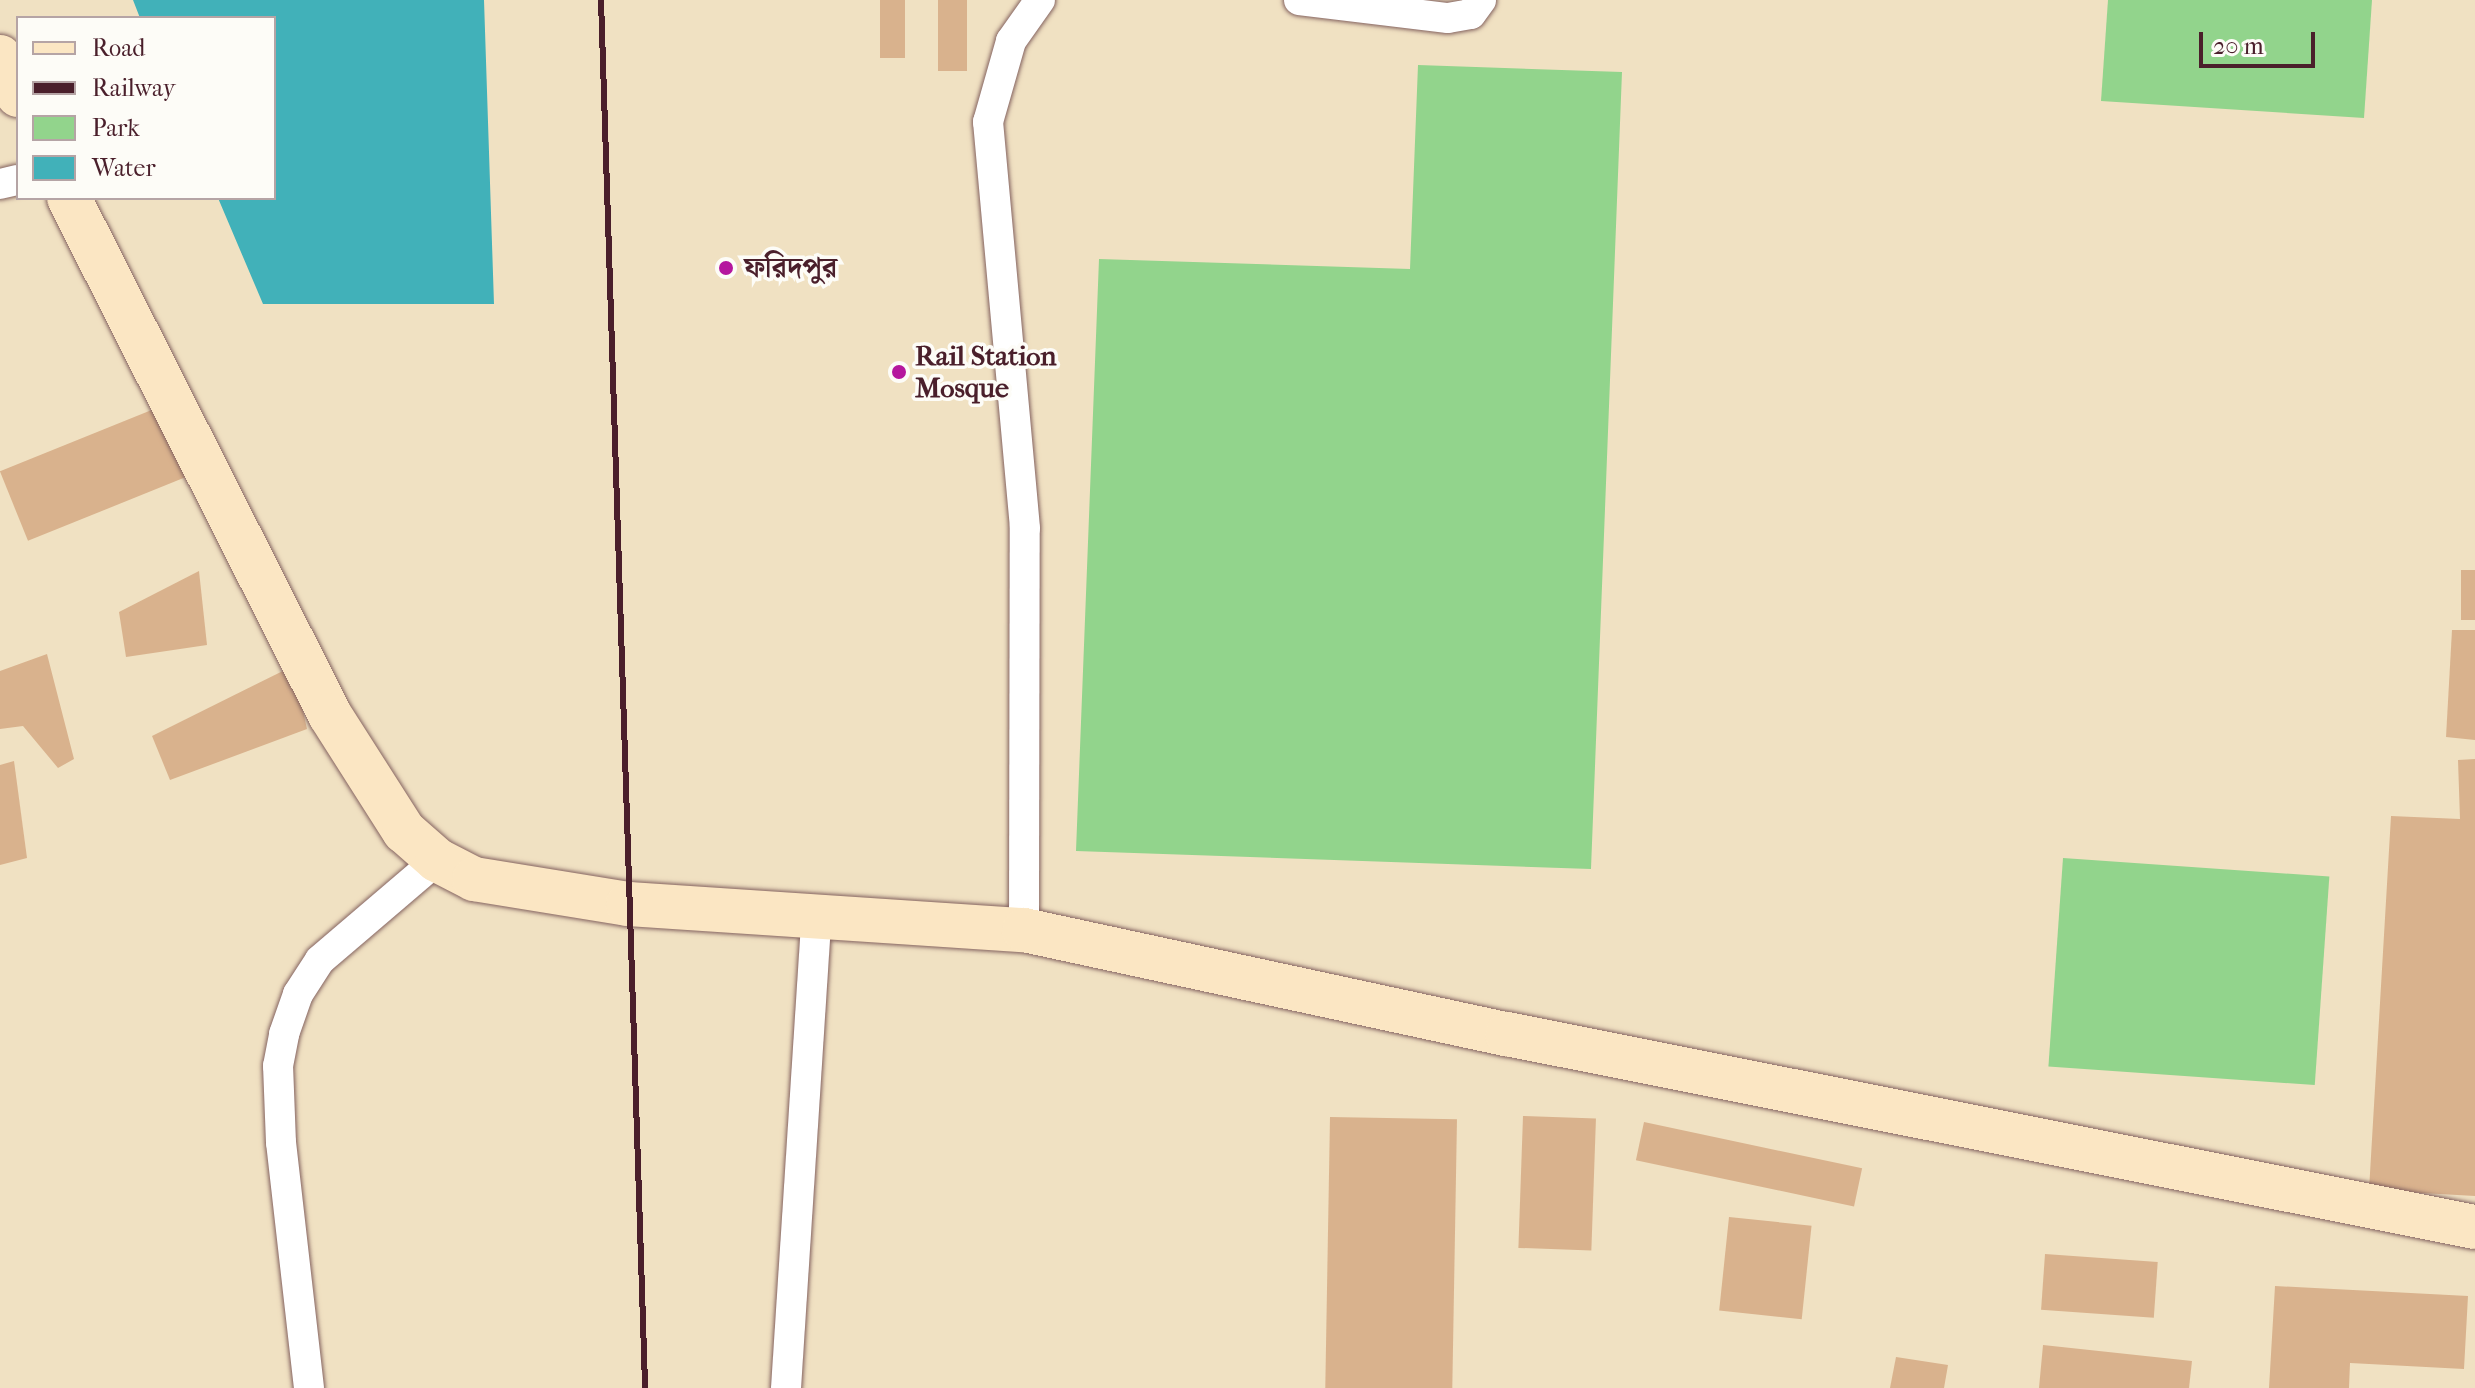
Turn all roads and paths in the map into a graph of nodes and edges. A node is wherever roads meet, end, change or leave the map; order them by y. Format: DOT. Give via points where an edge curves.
graph roads {
  1 [pos="1040,0"];
  2 [pos="1299,0"];
  3 [pos="1481,0"];
  4 [pos="0,57"];
  5 [pos="16,91"];
  6 [pos="70,200"];
  7 [pos="437,860"];
  8 [pos="817,915"];
  9 [pos="1024,930"];
  10 [pos="2475,1227"];
  11 [pos="309,1388"];
  12 [pos="786,1388"];
  1 -- 9 [label="street" via="1011,41 988,122 1025,528"];
  2 -- 3 [label="street" via="1448,18 1471,14"];
  4 -- 5 [label="street"];
  6 -- 7 [label="street" via="330,715 404,831"];
  7 -- 8 [label="street" via="474,879 570,897"];
  7 -- 11 [label="street" via="320,960 298,994 284,1034 278,1066 281,1143"];
  8 -- 9 [label="street"];
  8 -- 12 [label="street"];
  9 -- 10 [label="street" via="1522,1037"];
}
